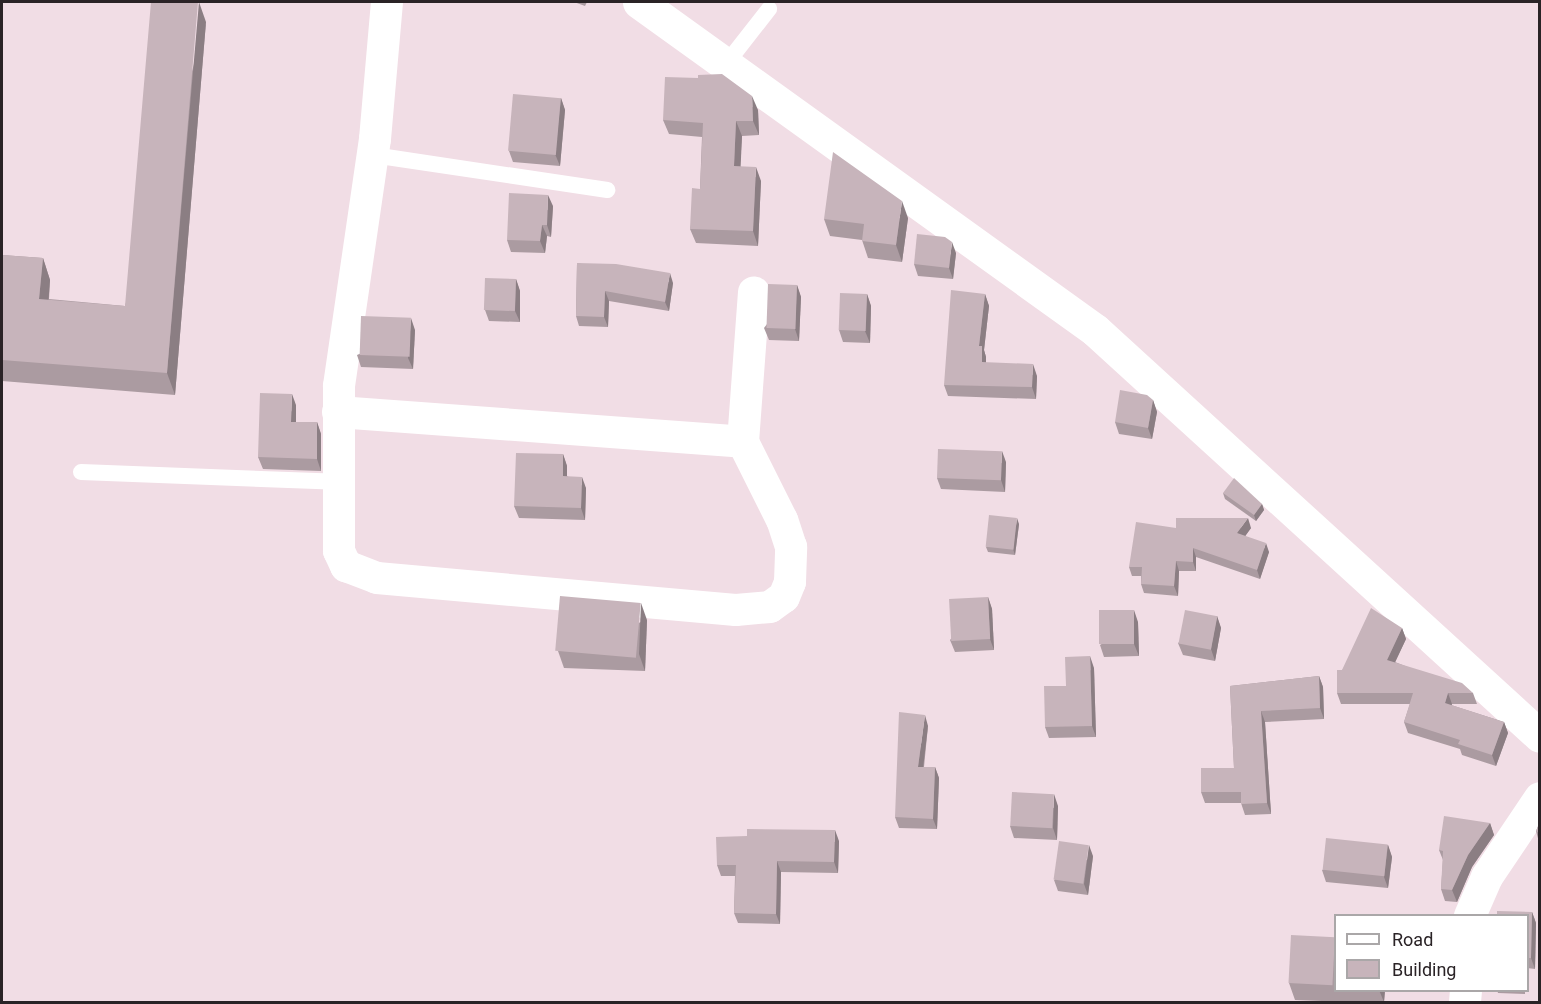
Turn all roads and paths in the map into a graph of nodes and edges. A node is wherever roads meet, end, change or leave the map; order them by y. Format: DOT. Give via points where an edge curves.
graph roads {
  1 [pos="387,2"];
  2 [pos="639,2"];
  3 [pos="769,9"];
  4 [pos="733,55"];
  5 [pos="373,155"];
  6 [pos="607,190"];
  7 [pos="754,292"];
  8 [pos="338,412"];
  9 [pos="743,442"];
  10 [pos="81,472"];
  11 [pos="337,482"];
  12 [pos="1539,736"];
  13 [pos="1539,798"];
  14 [pos="1470,914"];
  1 -- 5 [label="street"];
  2 -- 4 [label="street"];
  3 -- 4 [label="lane"];
  4 -- 12 [label="street" via="1095,330"];
  5 -- 6 [label="lane"];
  5 -- 8 [label="street"];
  7 -- 9 [label="street"];
  8 -- 9 [label="street"];
  8 -- 11 [label="street"];
  9 -- 11 [label="street" via="782,520 791,547 791,574 784,597 770,607 754,609 365,576 346,566 339,550"];
  10 -- 11 [label="lane"];
  13 -- 14 [label="street" via="1487,876"];
}
